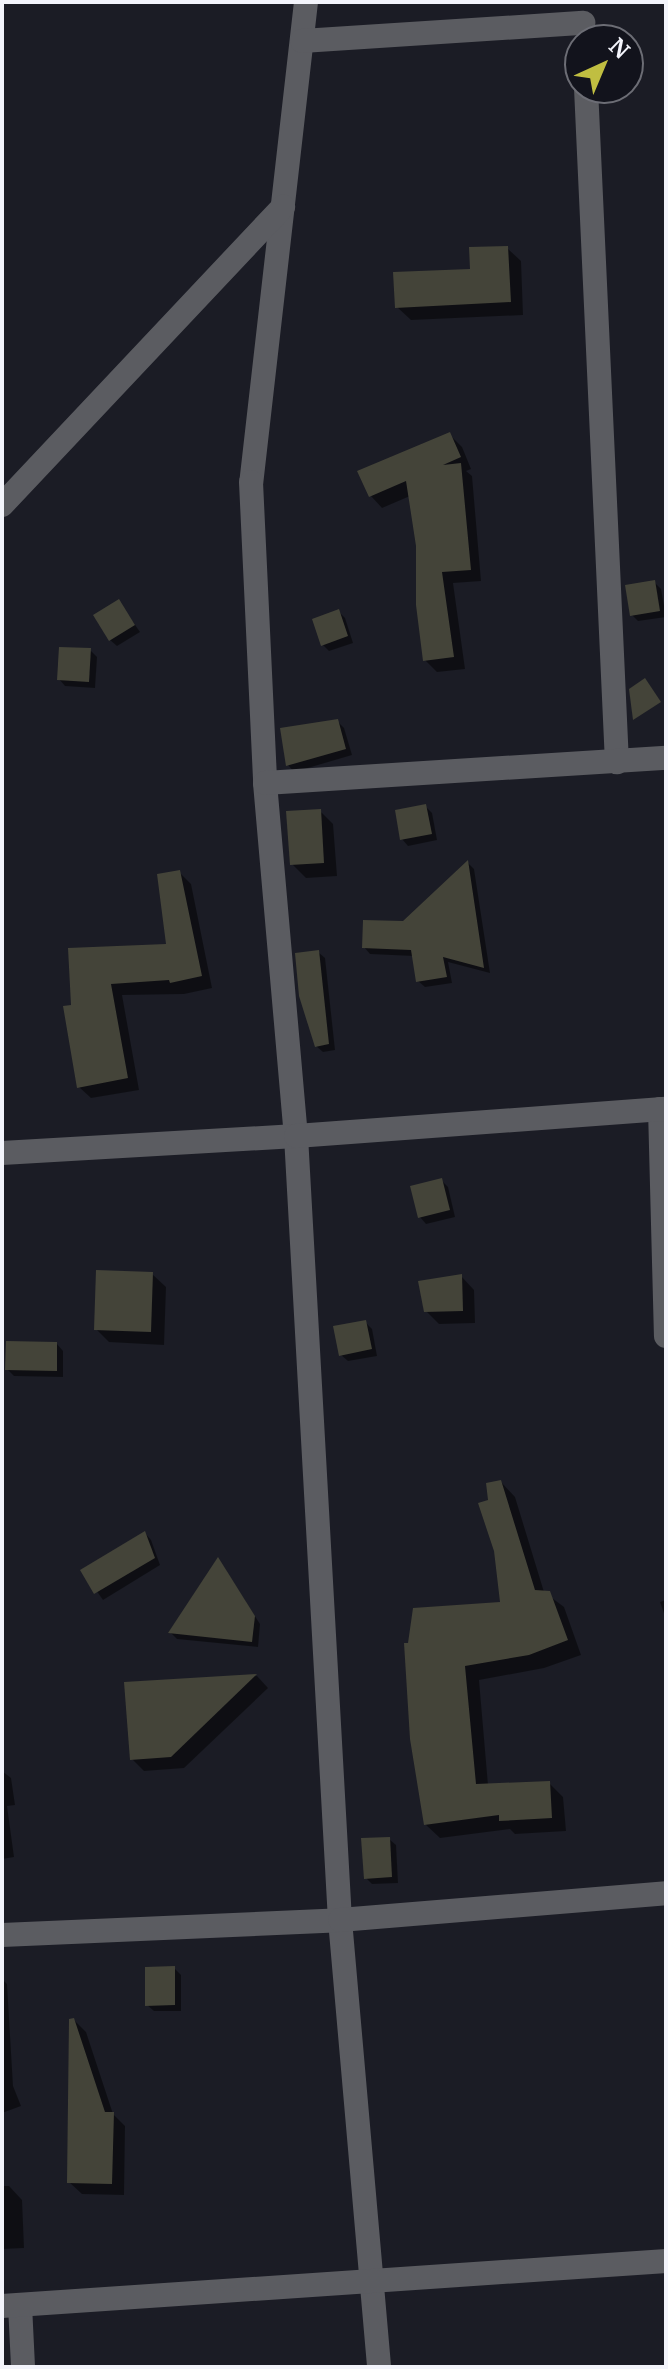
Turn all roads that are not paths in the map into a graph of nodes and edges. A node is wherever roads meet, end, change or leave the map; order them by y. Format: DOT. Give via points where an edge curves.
graph roads {
  1 [pos="306,2"];
  2 [pos="583,22"];
  3 [pos="302,41"];
  4 [pos="587,104"];
  5 [pos="283,207"];
  6 [pos="2,505"];
  7 [pos="666,758"];
  8 [pos="617,762"];
  9 [pos="265,783"];
  10 [pos="663,1109"];
  11 [pos="296,1136"];
  12 [pos="2,1153"];
  13 [pos="666,1336"];
  14 [pos="666,1893"];
  15 [pos="340,1920"];
  16 [pos="2,1935"];
  17 [pos="666,2261"];
  18 [pos="374,2280"];
  19 [pos="11,2305"];
  20 [pos="23,2367"];
  21 [pos="379,2367"];
  1 -- 3 [label="street"];
  2 -- 3 [label="street"];
  3 -- 5 [label="street"];
  4 -- 8 [label="street"];
  5 -- 6 [label="street"];
  5 -- 9 [label="street" via="251,482"];
  7 -- 8 [label="street"];
  8 -- 9 [label="street"];
  9 -- 11 [label="street"];
  10 -- 11 [label="street"];
  10 -- 13 [label="street"];
  11 -- 12 [label="street"];
  11 -- 15 [label="street"];
  14 -- 15 [label="street"];
  15 -- 16 [label="street"];
  15 -- 18 [label="street"];
  17 -- 18 [label="street"];
  18 -- 19 [label="street"];
  18 -- 21 [label="street"];
  19 -- 20 [label="street"];
}
